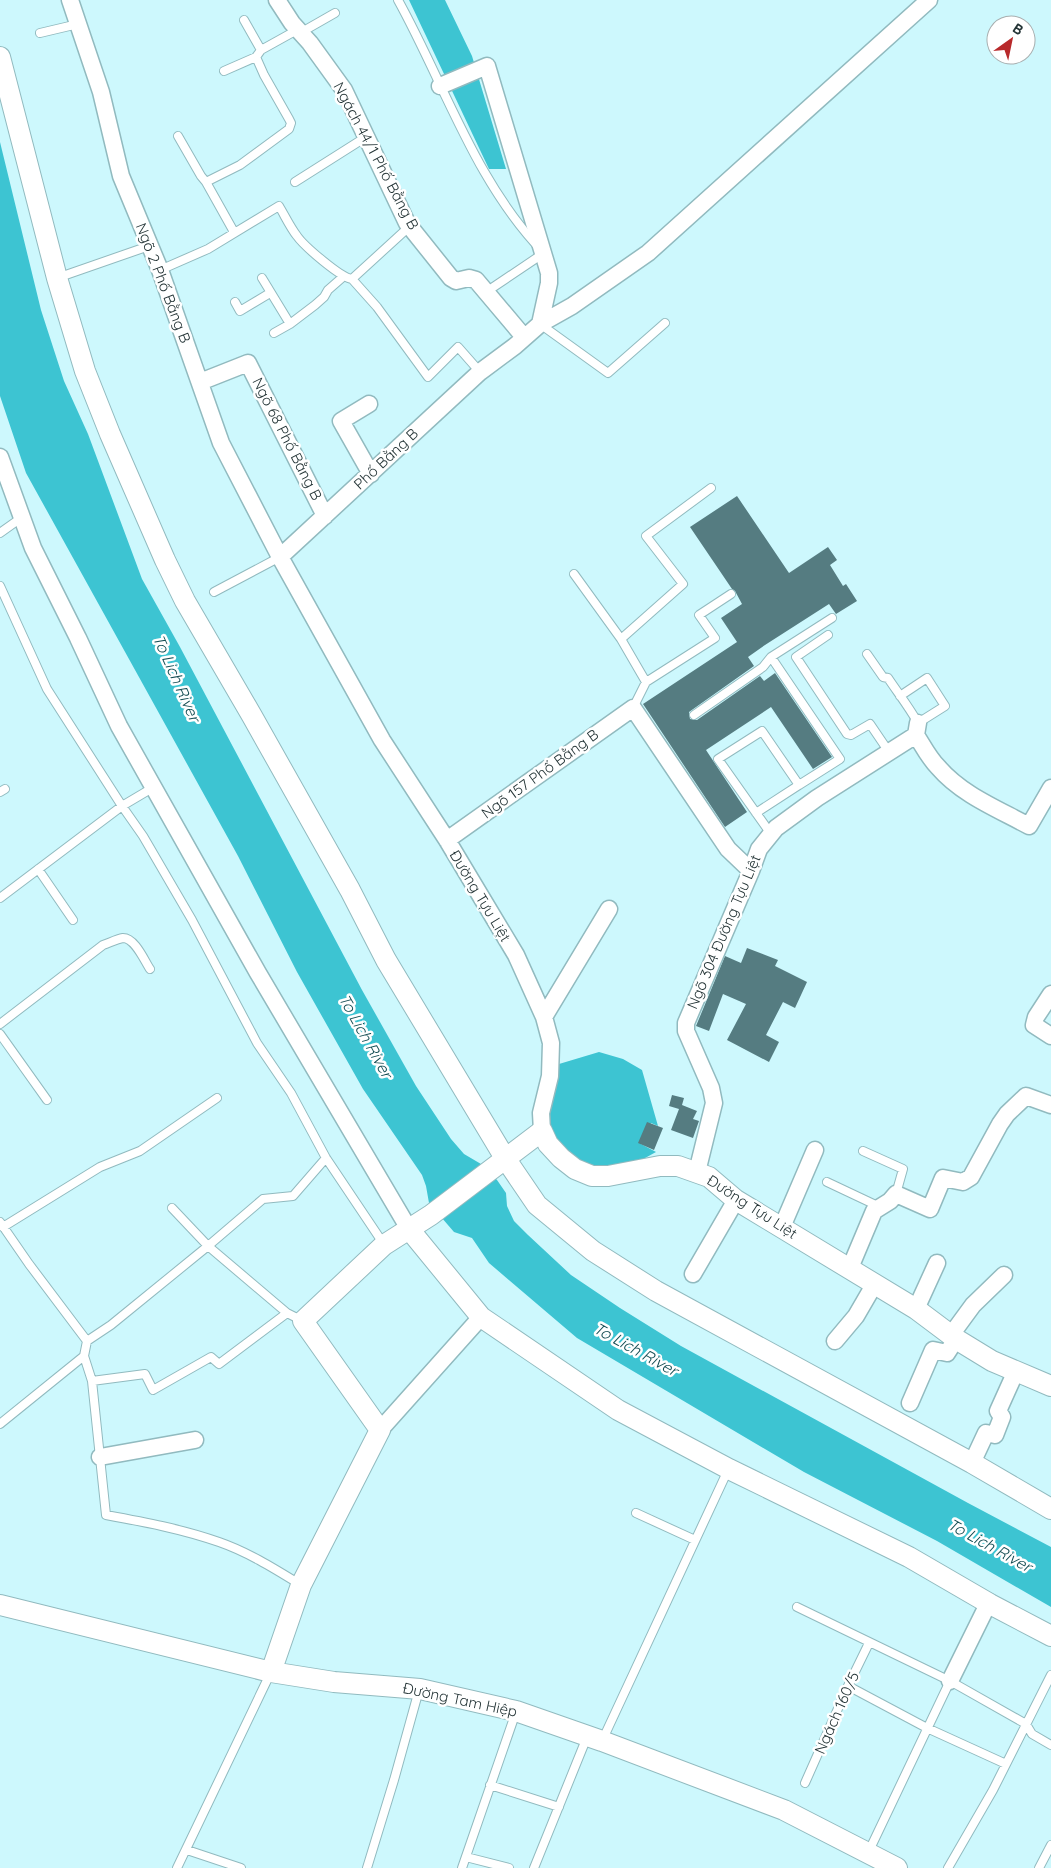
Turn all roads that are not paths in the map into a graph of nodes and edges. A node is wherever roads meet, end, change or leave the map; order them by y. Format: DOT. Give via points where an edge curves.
graph roads {
  1 [pos="70,0"];
  2 [pos="278,0"];
  3 [pos="398,0"];
  4 [pos="929,0"];
  5 [pos="335,13"];
  6 [pos="244,20"];
  7 [pos="78,24"];
  8 [pos="299,31"];
  9 [pos="40,33"];
  10 [pos="261,50"];
  11 [pos="256,57"];
  12 [pos="0,58"];
  13 [pos="224,70"];
  14 [pos="442,86"];
  15 [pos="178,136"];
  16 [pos="366,137"];
  17 [pos="206,182"];
  18 [pos="295,182"];
  19 [pos="410,226"];
  20 [pos="234,232"];
  21 [pos="149,246"];
  22 [pos="544,253"];
  23 [pos="160,270"];
  24 [pos="344,276"];
  25 [pos="57,278"];
  26 [pos="262,278"];
  27 [pos="352,279"];
  28 [pos="486,292"];
  29 [pos="270,293"];
  30 [pos="235,302"];
  31 [pos="666,323"];
  32 [pos="290,324"];
  33 [pos="540,324"];
  34 [pos="274,333"];
  35 [pos="524,336"];
  36 [pos="480,372"];
  37 [pos="200,382"];
  38 [pos="369,404"];
  39 [pos="0,457"];
  40 [pos="371,474"];
  41 [pos="711,488"];
  42 [pos="325,516"];
  43 [pos="21,518"];
  44 [pos="0,533"];
  45 [pos="280,557"];
  46 [pos="574,574"];
  47 [pos="0,586"];
  48 [pos="214,592"];
  49 [pos="731,594"];
  50 [pos="832,618"];
  51 [pos="828,635"];
  52 [pos="621,639"];
  53 [pos="867,654"];
  54 [pos="772,657"];
  55 [pos="646,682"];
  56 [pos="900,696"];
  57 [pos="632,708"];
  58 [pos="694,714"];
  59 [pos="917,729"];
  60 [pos="889,752"];
  61 [pos="799,785"];
  62 [pos="155,787"];
  63 [pos="1051,788"];
  64 [pos="122,806"];
  65 [pos="756,814"];
  66 [pos="771,834"];
  67 [pos="447,840"];
  68 [pos="38,869"];
  69 [pos="751,871"];
  70 [pos="0,898"];
  71 [pos="609,909"];
  72 [pos="72,920"];
  73 [pos="150,969"];
  74 [pos="1051,994"];
  75 [pos="544,1017"];
  76 [pos="0,1024"];
  77 [pos="0,1034"];
  78 [pos="1051,1036"];
  79 [pos="217,1098"];
  80 [pos="48,1100"];
  81 [pos="1051,1105"];
  82 [pos="542,1131"];
  83 [pos="815,1150"];
  84 [pos="863,1151"];
  85 [pos="326,1158"];
  86 [pos="497,1164"];
  87 [pos="697,1172"];
  88 [pos="826,1182"];
  89 [pos="896,1194"];
  90 [pos="736,1200"];
  91 [pos="880,1207"];
  92 [pos="172,1208"];
  93 [pos="2,1224"];
  94 [pos="782,1227"];
  95 [pos="409,1229"];
  96 [pos="384,1245"];
  97 [pos="208,1246"];
  98 [pos="937,1264"];
  99 [pos="850,1268"];
  100 [pos="693,1274"];
  101 [pos="1004,1275"];
  102 [pos="874,1285"];
  103 [pos="916,1309"];
  104 [pos="481,1316"];
  105 [pos="295,1317"];
  106 [pos="953,1337"];
  107 [pos="87,1341"];
  108 [pos="835,1341"];
  109 [pos="84,1356"];
  110 [pos="1016,1371"];
  111 [pos="92,1381"];
  112 [pos="1050,1383"];
  113 [pos="910,1403"];
  114 [pos="0,1424"];
  115 [pos="380,1430"];
  116 [pos="195,1440"];
  117 [pos="100,1457"];
  118 [pos="972,1463"];
  119 [pos="728,1469"];
  120 [pos="1051,1509"];
  121 [pos="636,1513"];
  122 [pos="694,1540"];
  123 [pos="301,1585"];
  124 [pos="989,1602"];
  125 [pos="0,1605"];
  126 [pos="797,1607"];
  127 [pos="1051,1636"];
  128 [pos="870,1643"];
  129 [pos="271,1672"];
  130 [pos="1051,1675"];
  131 [pos="950,1681"];
  132 [pos="848,1686"];
  133 [pos="420,1689"];
  134 [pos="516,1711"];
  135 [pos="1026,1724"];
  136 [pos="927,1728"];
  137 [pos="594,1739"];
  138 [pos="1051,1745"];
  139 [pos="1006,1764"];
  140 [pos="805,1783"];
  141 [pos="490,1785"];
  142 [pos="559,1807"];
  143 [pos="1051,1844"];
  144 [pos="187,1850"];
  145 [pos="867,1853"];
  146 [pos="466,1857"];
  147 [pos="177,1868"];
  148 [pos="241,1868"];
  149 [pos="367,1868"];
  150 [pos="462,1868"];
  151 [pos="509,1868"];
  152 [pos="534,1868"];
  153 [pos="897,1868"];
  154 [pos="948,1868"];
  155 [pos="1039,1868"];
  1 -- 7 [label="street, Ngõ 2 Phố Bằng B"];
  2 -- 8 [label="street, Ngách 44/1 Phố Bằng B"];
  3 -- 14 [label="lane"];
  4 -- 33 [label="street, Phố Bằng B" via="648,253 572,306"];
  5 -- 8 [label="lane"];
  6 -- 10 [label="lane"];
  7 -- 9 [label="lane"];
  7 -- 21 [label="street, Ngõ 2 Phố Bằng B" via="101,92 121,176"];
  8 -- 10 [label="lane"];
  8 -- 16 [label="street, Ngách 44/1 Phố Bằng B" via="344,90"];
  10 -- 11 [label="lane"];
  11 -- 13 [label="lane"];
  11 -- 17 [label="lane" via="290,120 289,130 240,165"];
  12 -- 25 [label="street"];
  14 -- 22 [label="lane" via="486,176 524,232"];
  14 -- 22 [label="street" via="483,68"];
  15 -- 17 [label="lane"];
  16 -- 18 [label="lane"];
  16 -- 19 [label="street, Ngách 44/1 Phố Bằng B"];
  17 -- 20 [label="lane"];
  19 -- 27 [label="lane"];
  19 -- 28 [label="street, Ngách 44/1 Phố Bằng B" via="451,278 456,281 476,280"];
  20 -- 23 [label="lane" via="208,249"];
  20 -- 24 [label="lane" via="279,206 298,238"];
  21 -- 23 [label="street, Ngõ 2 Phố Bằng B"];
  21 -- 25 [label="lane"];
  22 -- 28 [label="lane"];
  22 -- 33 [label="street" via="550,282"];
  23 -- 37 [label="street, Ngõ 2 Phố Bằng B"];
  24 -- 27 [label="lane"];
  24 -- 32 [label="lane" via="322,299"];
  25 -- 86 [label="street" via="85,371 185,601 350,890"];
  26 -- 29 [label="lane"];
  27 -- 36 [label="lane" via="428,377 458,347"];
  28 -- 35 [label="street, Ngách 44/1 Phố Bằng B"];
  29 -- 30 [label="lane" via="240,311"];
  29 -- 32 [label="lane"];
  31 -- 33 [label="lane" via="608,373"];
  32 -- 34 [label="lane"];
  33 -- 35 [label="street, Phố Bằng B"];
  35 -- 36 [label="street, Phố Bằng B"];
  36 -- 40 [label="street, Phố Bằng B"];
  37 -- 42 [label="street, Ngõ 68 Phố Bằng B" via="248,363"];
  37 -- 45 [label="street, Ngõ 2 Phố Bằng B" via="221,443"];
  38 -- 40 [label="street" via="341,421"];
  39 -- 43 [label="street"];
  40 -- 42 [label="street, Phố Bằng B"];
  41 -- 52 [label="lane" via="646,536 683,584"];
  42 -- 45 [label="street, Phố Bằng B"];
  43 -- 44 [label="lane"];
  43 -- 62 [label="street" via="119,726"];
  45 -- 48 [label="lane"];
  45 -- 67 [label="street" via="382,740"];
  46 -- 52 [label="lane"];
  47 -- 64 [label="lane" via="47,689"];
  49 -- 55 [label="lane" via="700,615 715,638"];
  50 -- 54 [label="lane"];
  51 -- 60 [label="lane" via="796,657 847,734 851,735 870,724"];
  52 -- 55 [label="lane"];
  53 -- 56 [label="lane"];
  54 -- 58 [label="lane" via="763,667"];
  54 -- 61 [label="lane" via="840,759"];
  55 -- 57 [label="lane"];
  56 -- 59 [label="lane"];
  56 -- 59 [label="lane" via="927,678 948,710"];
  57 -- 67 [label="street, Ngõ 157 Phố Bằng B"];
  57 -- 69 [label="street" via="728,850"];
  59 -- 60 [label="street, Ngõ 304 Đường Tựu Liệt"];
  59 -- 63 [label="street" via="937,766 952,782 1029,826"];
  60 -- 66 [label="street, Ngõ 304 Đường Tựu Liệt" via="817,798"];
  61 -- 65 [label="lane"];
  61 -- 65 [label="lane" via="762,731 718,758"];
  62 -- 64 [label="lane"];
  62 -- 95 [label="street" via="258,973"];
  64 -- 68 [label="lane"];
  64 -- 85 [label="lane" via="192,920 257,1042 291,1092"];
  65 -- 66 [label="lane"];
  66 -- 69 [label="street, Ngõ 304 Đường Tựu Liệt" via="759,849"];
  67 -- 75 [label="street, Đường Tựu Liệt" via="516,955"];
  68 -- 70 [label="lane"];
  68 -- 72 [label="lane"];
  69 -- 87 [label="street, Ngõ 304 Đường Tựu Liệt" via="686,1023 686,1032 714,1102"];
  71 -- 75 [label="street"];
  73 -- 76 [label="lane" via="134,944 122,938 103,945"];
  74 -- 78 [label="street" via="1034,1025"];
  75 -- 82 [label="street, Đường Tựu Liệt" via="551,1043 550,1076 541,1114"];
  77 -- 80 [label="lane"];
  79 -- 93 [label="lane" via="140,1151 100,1167"];
  81 -- 89 [label="street" via="1026,1096 1000,1124 971,1177 963,1182 943,1178 930,1209"];
  82 -- 86 [label="street"];
  82 -- 87 [label="street, Đường Tựu Liệt" via="548,1144 561,1158 592,1176 660,1166 678,1166"];
  83 -- 94 [label="street"];
  84 -- 89 [label="lane" via="903,1169"];
  85 -- 96 [label="lane"];
  85 -- 97 [label="lane" via="293,1196 262,1199"];
  86 -- 95 [label="street"];
  86 -- 118 [label="street" via="537,1206 593,1251 673,1301"];
  87 -- 90 [label="street, Đường Tựu Liệt" via="709,1177"];
  88 -- 91 [label="lane"];
  89 -- 91 [label="street"];
  90 -- 94 [label="street, Đường Tựu Liệt"];
  90 -- 100 [label="street"];
  91 -- 99 [label="street" via="874,1211"];
  92 -- 97 [label="lane"];
  93 -- 107 [label="lane"];
  94 -- 99 [label="street, Đường Tựu Liệt"];
  95 -- 96 [label="street"];
  95 -- 104 [label="street"];
  96 -- 105 [label="street"];
  97 -- 105 [label="lane"];
  97 -- 107 [label="lane"];
  98 -- 103 [label="street"];
  99 -- 102 [label="street, Đường Tựu Liệt"];
  101 -- 106 [label="street" via="973,1305"];
  102 -- 103 [label="street, Đường Tựu Liệt"];
  102 -- 108 [label="street" via="856,1316"];
  103 -- 106 [label="street, Đường Tựu Liệt"];
  104 -- 115 [label="street"];
  104 -- 119 [label="street" via="618,1410"];
  105 -- 111 [label="lane" via="219,1364 211,1357 153,1390 145,1374"];
  105 -- 115 [label="street"];
  106 -- 110 [label="street, Đường Tựu Liệt" via="992,1361"];
  106 -- 113 [label="street" via="947,1353 933,1350"];
  107 -- 109 [label="lane"];
  109 -- 111 [label="lane"];
  109 -- 114 [label="lane"];
  110 -- 112 [label="street, Đường Tựu Liệt"];
  110 -- 118 [label="street" via="998,1411 1002,1417 995,1435 986,1433"];
  111 -- 117 [label="lane"];
  115 -- 123 [label="street"];
  116 -- 117 [label="street"];
  117 -- 123 [label="lane" via="106,1515 183,1530 220,1542 256,1558"];
  118 -- 120 [label="street"];
  119 -- 122 [label="lane"];
  119 -- 124 [label="street" via="909,1557"];
  121 -- 122 [label="lane"];
  122 -- 137 [label="lane"];
  123 -- 129 [label="street"];
  124 -- 127 [label="street"];
  124 -- 131 [label="street"];
  125 -- 129 [label="street, Đường Tam Hiệp"];
  126 -- 128 [label="lane"];
  128 -- 131 [label="lane"];
  128 -- 132 [label="lane, Ngách 160/5"];
  129 -- 133 [label="street, Đường Tam Hiệp" via="334,1682"];
  129 -- 144 [label="lane"];
  130 -- 135 [label="lane"];
  131 -- 135 [label="lane"];
  131 -- 136 [label="lane"];
  132 -- 136 [label="lane"];
  132 -- 140 [label="lane, Ngách 160/5"];
  133 -- 134 [label="street, Đường Tam Hiệp"];
  133 -- 149 [label="lane"];
  134 -- 137 [label="street, Đường Tam Hiệp"];
  134 -- 141 [label="lane"];
  135 -- 138 [label="lane" via="1032,1734"];
  135 -- 139 [label="lane"];
  136 -- 139 [label="lane"];
  136 -- 145 [label="lane"];
  137 -- 142 [label="lane"];
  137 -- 145 [label="street, Đường Tam Hiệp" via="784,1810"];
  139 -- 154 [label="lane"];
  141 -- 142 [label="lane"];
  141 -- 146 [label="lane"];
  142 -- 152 [label="lane"];
  143 -- 155 [label="lane"];
  144 -- 147 [label="lane"];
  144 -- 148 [label="lane"];
  145 -- 153 [label="street, Đường Tam Hiệp"];
  146 -- 150 [label="lane"];
  146 -- 151 [label="lane"];
}
